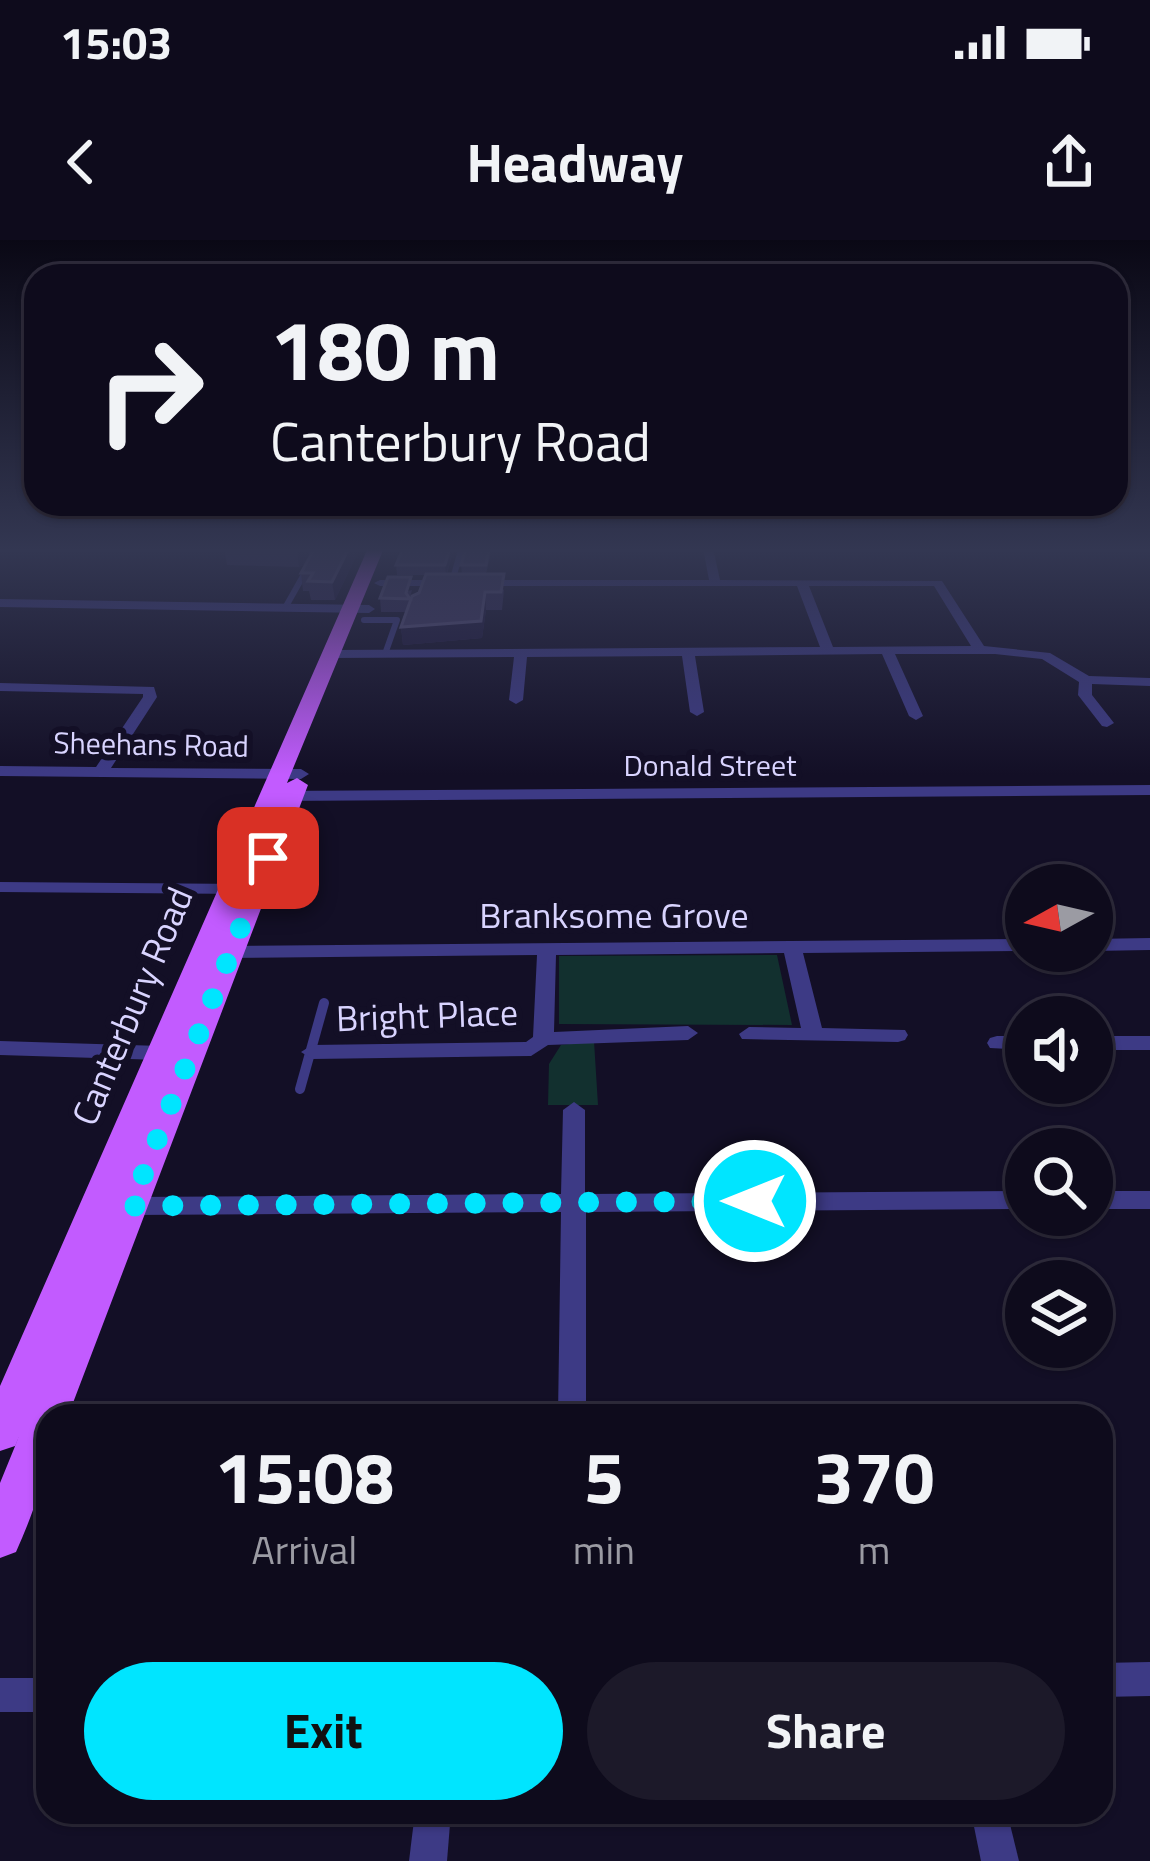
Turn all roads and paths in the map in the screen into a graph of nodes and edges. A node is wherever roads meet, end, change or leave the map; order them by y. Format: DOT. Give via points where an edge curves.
graph roads {
  1 [pos="356,624"];
  2 [pos="396,624"];
  3 [pos="817,624"];
  4 [pos="963,624"];
  5 [pos="980,650"];
  6 [pos="828,651"];
  7 [pos="887,651"];
  8 [pos="688,652"];
  9 [pos="521,653"];
  10 [pos="340,654"];
  11 [pos="386,654"];
  12 [pos="1086,680"];
  13 [pos="1150,682"];
  14 [pos="0,687"];
  15 [pos="516,700"];
  16 [pos="697,712"];
  17 [pos="916,716"];
  18 [pos="1107,723"];
  19 [pos="0,771"];
  20 [pos="100,772"];
  21 [pos="286,785"];
  22 [pos="1150,790"];
  23 [pos="0,887"];
  24 [pos="244,889"];
  25 [pos="1150,944"];
  26 [pos="1005,945"];
  27 [pos="1113,945"];
  28 [pos="792,946"];
  29 [pos="547,948"];
  30 [pos="217,952"];
  31 [pos="325,1003"];
  32 [pos="688,1034"];
  33 [pos="749,1034"];
  34 [pos="813,1034"];
  35 [pos="898,1034"];
  36 [pos="543,1039"];
  37 [pos="998,1043"];
  38 [pos="1005,1043"];
  39 [pos="1113,1043"];
  40 [pos="1149,1044"];
  41 [pos="0,1048"];
  42 [pos="312,1052"];
  43 [pos="161,1053"];
  44 [pos="300,1089"];
  45 [pos="574,1110"];
  46 [pos="1005,1200"];
  47 [pos="1113,1200"];
  48 [pos="1150,1200"];
  49 [pos="574,1202"];
  50 [pos="131,1206"];
  51 [pos="53,1404"];
  52 [pos="572,1404"];
  53 [pos="0,1433"];
  54 [pos="36,1446"];
  55 [pos="0,1537"];
  56 [pos="1150,1679"];
  57 [pos="1113,1680"];
  58 [pos="36,1694"];
  59 [pos="0,1695"];
  60 [pos="432,1824"];
  61 [pos="992,1824"];
  62 [pos="428,1861"];
  63 [pos="1000,1861"];
  1 -- 10 [label="main road, Canterbury Road"];
  2 -- 11 [label="lane"];
  3 -- 6 [label="street"];
  4 -- 5 [label="street"];
  5 -- 7 [label="street"];
  5 -- 12 [label="street" via="1045,656"];
  6 -- 7 [label="street"];
  6 -- 8 [label="street"];
  7 -- 17 [label="street"];
  8 -- 9 [label="street"];
  8 -- 16 [label="street"];
  9 -- 11 [label="street"];
  9 -- 15 [label="street"];
  10 -- 11 [label="street"];
  10 -- 21 [label="main road, Canterbury Road"];
  12 -- 13 [label="street"];
  12 -- 18 [label="street" via="1084,695"];
  14 -- 20 [label="street" via="149,690"];
  19 -- 20 [label="street, Sheehans Road"];
  20 -- 21 [label="street, Sheehans Road"];
  21 -- 22 [label="street, Donald Street"];
  21 -- 24 [label="main road, Canterbury Road"];
  23 -- 24 [label="street"];
  24 -- 30 [label="main road, Canterbury Road"];
  25 -- 27 [label="street"];
  26 -- 28 [label="street, Branksome Grove"];
  28 -- 29 [label="street, Branksome Grove"];
  28 -- 34 [label="street"];
  29 -- 30 [label="street, Branksome Grove"];
  29 -- 36 [label="street, Bright Place"];
  30 -- 43 [label="main road, Canterbury Road"];
  30 -- 50 [label="main road, Canterbury Road"];
  31 -- 42 [label="lane"];
  32 -- 36 [label="street, Bright Place"];
  33 -- 34 [label="street"];
  34 -- 35 [label="street"];
  36 -- 42 [label="street, Bright Place" via="516,1053"];
  37 -- 38 [label="street"];
  39 -- 40 [label="street"];
  41 -- 43 [label="street"];
  42 -- 44 [label="lane"];
  43 -- 53 [label="main road, Canterbury Road"];
  45 -- 49 [label="street"];
  46 -- 49 [label="street"];
  47 -- 48 [label="street"];
  49 -- 50 [label="street"];
  49 -- 52 [label="street"];
  50 -- 51 [label="main road, Canterbury Road"];
  54 -- 55 [label="main road, Canterbury Road"];
  56 -- 57 [label="street"];
  58 -- 59 [label="street"];
  60 -- 62 [label="street"];
  61 -- 63 [label="street"];
}
